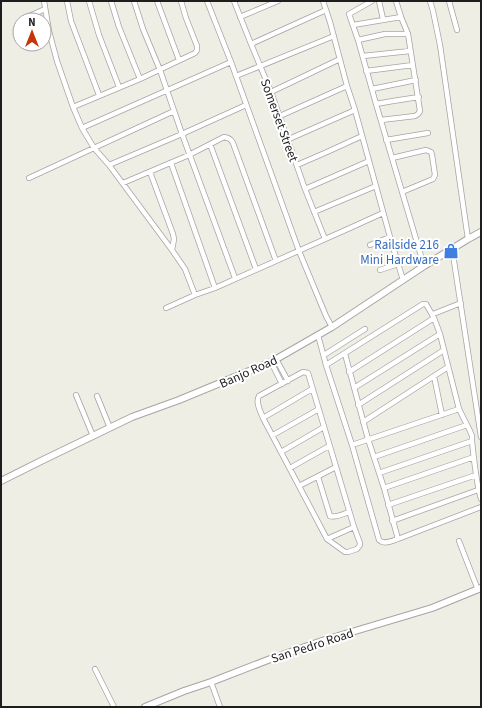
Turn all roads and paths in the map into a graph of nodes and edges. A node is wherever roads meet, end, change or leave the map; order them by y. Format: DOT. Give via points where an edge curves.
graph roads {
  1 [pos="44,1"];
  2 [pos="67,1"];
  3 [pos="89,1"];
  4 [pos="111,1"];
  5 [pos="134,1"];
  6 [pos="157,1"];
  7 [pos="181,1"];
  8 [pos="207,1"];
  9 [pos="234,1"];
  10 [pos="278,1"];
  11 [pos="323,1"];
  12 [pos="372,1"];
  13 [pos="379,1"];
  14 [pos="396,1"];
  15 [pos="430,1"];
  16 [pos="449,1"];
  17 [pos="45,9"];
  18 [pos="326,10"];
  19 [pos="38,12"];
  20 [pos="45,12"];
  21 [pos="240,17"];
  22 [pos="400,17"];
  23 [pos="383,19"];
  24 [pos="353,25"];
  25 [pos="457,30"];
  26 [pos="408,34"];
  27 [pos="334,36"];
  28 [pos="358,40"];
  29 [pos="251,44"];
  30 [pos="52,48"];
  31 [pos="410,51"];
  32 [pos="363,56"];
  33 [pos="179,60"];
  34 [pos="340,60"];
  35 [pos="231,62"];
  36 [pos="413,65"];
  37 [pos="260,66"];
  38 [pos="160,70"];
  39 [pos="366,71"];
  40 [pos="236,76"];
  41 [pos="140,79"];
  42 [pos="416,80"];
  43 [pos="347,86"];
  44 [pos="119,87"];
  45 [pos="372,89"];
  46 [pos="167,90"];
  47 [pos="271,92"];
  48 [pos="99,95"];
  49 [pos="419,97"];
  50 [pos="376,104"];
  51 [pos="246,105"];
  52 [pos="73,107"];
  53 [pos="355,110"];
  54 [pos="174,111"];
  55 [pos="280,116"];
  56 [pos="381,120"];
  57 [pos="82,128"];
  58 [pos="428,133"];
  59 [pos="182,134"];
  60 [pos="362,136"];
  61 [pos="289,139"];
  62 [pos="386,140"];
  63 [pos="210,144"];
  64 [pos="94,148"];
  65 [pos="189,155"];
  66 [pos="392,158"];
  67 [pos="369,161"];
  68 [pos="171,163"];
  69 [pos="110,165"];
  70 [pos="297,165"];
  71 [pos="150,172"];
  72 [pos="28,178"];
  73 [pos="123,183"];
  74 [pos="376,186"];
  75 [pos="305,189"];
  76 [pos="402,192"];
  77 [pos="314,212"];
  78 [pos="383,213"];
  79 [pos="481,232"];
  80 [pos="390,237"];
  81 [pos="325,239"];
  82 [pos="468,239"];
  83 [pos="370,245"];
  84 [pos="452,248"];
  85 [pos="172,250"];
  86 [pos="299,251"];
  87 [pos="276,261"];
  88 [pos="398,264"];
  89 [pos="424,266"];
  90 [pos="256,269"];
  91 [pos="380,270"];
  92 [pos="235,278"];
  93 [pos="403,280"];
  94 [pos="215,288"];
  95 [pos="195,295"];
  96 [pos="461,303"];
  97 [pos="166,308"];
  98 [pos="434,316"];
  99 [pos="332,327"];
  100 [pos="365,329"];
  101 [pos="440,334"];
  102 [pos="318,335"];
  103 [pos="444,350"];
  104 [pos="345,354"];
  105 [pos="324,355"];
  106 [pos="274,361"];
  107 [pos="326,364"];
  108 [pos="448,367"];
  109 [pos="349,372"];
  110 [pos="434,376"];
  111 [pos="288,381"];
  112 [pos="282,384"];
  113 [pos="354,388"];
  114 [pos="312,389"];
  115 [pos="76,395"];
  116 [pos="96,396"];
  117 [pos="358,405"];
  118 [pos="479,408"];
  119 [pos="319,409"];
  120 [pos="459,409"];
  121 [pos="442,415"];
  122 [pos="263,418"];
  123 [pos="363,422"];
  124 [pos="467,424"];
  125 [pos="324,427"];
  126 [pos="110,428"];
  127 [pos="272,435"];
  128 [pos="93,436"];
  129 [pos="481,437"];
  130 [pos="368,439"];
  131 [pos="472,441"];
  132 [pos="352,445"];
  133 [pos="329,446"];
  134 [pos="281,452"];
  135 [pos="374,457"];
  136 [pos="474,457"];
  137 [pos="336,467"];
  138 [pos="290,468"];
  139 [pos="379,473"];
  140 [pos="476,475"];
  141 [pos="318,477"];
  142 [pos="1,481"];
  143 [pos="300,486"];
  144 [pos="384,488"];
  145 [pos="478,490"];
  146 [pos="481,499"];
  147 [pos="388,505"];
  148 [pos="481,508"];
  149 [pos="349,512"];
  150 [pos="392,521"];
  151 [pos="354,527"];
  152 [pos="327,539"];
  153 [pos="398,539"];
  154 [pos="459,540"];
  155 [pos="479,589"];
  156 [pos="95,669"];
  157 [pos="211,682"];
  158 [pos="114,707"];
  159 [pos="146,707"];
  160 [pos="220,707"];
  1 -- 17 [label="street"];
  2 -- 48 [label="street" via="71,21"];
  3 -- 44 [label="street"];
  4 -- 41 [label="street"];
  5 -- 38 [label="street"];
  6 -- 33 [label="street"];
  7 -- 33 [label="street" via="197,50"];
  8 -- 35 [label="street"];
  9 -- 21 [label="street, Somerset Street"];
  10 -- 21 [label="street"];
  11 -- 18 [label="street"];
  12 -- 24 [label="street" via="349,14"];
  13 -- 23 [label="street"];
  14 -- 22 [label="street"];
  15 -- 82 [label="street" via="440,45"];
  16 -- 25 [label="street"];
  17 -- 19 [label="street"];
  17 -- 20 [label="street"];
  18 -- 27 [label="street"];
  18 -- 29 [label="street"];
  21 -- 29 [label="street, Somerset Street"];
  22 -- 23 [label="street"];
  22 -- 26 [label="street"];
  23 -- 24 [label="street"];
  24 -- 28 [label="street"];
  26 -- 28 [label="street" via="385,34"];
  26 -- 31 [label="street"];
  27 -- 34 [label="street"];
  27 -- 37 [label="street"];
  28 -- 32 [label="street"];
  29 -- 37 [label="street, Somerset Street"];
  30 -- 52 [label="street"];
  31 -- 32 [label="street"];
  31 -- 36 [label="street"];
  32 -- 39 [label="street"];
  33 -- 38 [label="street"];
  34 -- 43 [label="street"];
  34 -- 47 [label="street"];
  35 -- 40 [label="street"];
  35 -- 46 [label="street"];
  36 -- 39 [label="street"];
  36 -- 42 [label="street"];
  37 -- 40 [label="street"];
  37 -- 47 [label="street, Somerset Street"];
  38 -- 41 [label="street"];
  38 -- 46 [label="street"];
  39 -- 45 [label="street"];
  40 -- 51 [label="street"];
  41 -- 44 [label="street"];
  42 -- 45 [label="street"];
  42 -- 49 [label="street"];
  43 -- 53 [label="street"];
  43 -- 55 [label="street"];
  44 -- 48 [label="street"];
  45 -- 50 [label="street"];
  46 -- 54 [label="street"];
  46 -- 57 [label="street"];
  47 -- 55 [label="street, Somerset Street"];
  48 -- 52 [label="street"];
  49 -- 50 [label="street"];
  49 -- 56 [label="street" via="420,111 415,116"];
  50 -- 56 [label="street"];
  51 -- 59 [label="street"];
  51 -- 86 [label="street"];
  52 -- 57 [label="street"];
  53 -- 60 [label="street"];
  53 -- 61 [label="street"];
  54 -- 59 [label="street"];
  54 -- 64 [label="street"];
  55 -- 61 [label="street, Somerset Street"];
  56 -- 62 [label="street"];
  57 -- 64 [label="street"];
  58 -- 62 [label="street"];
  59 -- 65 [label="street"];
  59 -- 69 [label="street"];
  60 -- 67 [label="street"];
  60 -- 70 [label="street"];
  61 -- 70 [label="street, Somerset Street"];
  62 -- 66 [label="street"];
  63 -- 65 [label="street"];
  63 -- 87 [label="street" via="224,137 233,143"];
  63 -- 90 [label="street"];
  64 -- 69 [label="street"];
  64 -- 72 [label="street"];
  65 -- 68 [label="street"];
  65 -- 92 [label="street"];
  66 -- 76 [label="street"];
  66 -- 76 [label="street" via="426,150 432,155 435,176 433,179"];
  67 -- 74 [label="street"];
  67 -- 75 [label="street"];
  68 -- 71 [label="street"];
  68 -- 94 [label="street"];
  69 -- 73 [label="street"];
  70 -- 75 [label="street, Somerset Street"];
  71 -- 73 [label="street"];
  71 -- 85 [label="street" via="173,234"];
  73 -- 85 [label="street"];
  74 -- 77 [label="street"];
  74 -- 78 [label="street"];
  75 -- 77 [label="street, Somerset Street"];
  76 -- 89 [label="street"];
  77 -- 81 [label="street, Somerset Street"];
  78 -- 80 [label="street"];
  78 -- 81 [label="street"];
  79 -- 82 [label="street, Banjo Road"];
  80 -- 83 [label="street"];
  80 -- 88 [label="street"];
  81 -- 86 [label="street"];
  82 -- 84 [label="street, Banjo Road"];
  84 -- 89 [label="street, Banjo Road"];
  84 -- 96 [label="street"];
  85 -- 95 [label="street" via="185,269"];
  86 -- 87 [label="street"];
  86 -- 99 [label="street"];
  87 -- 90 [label="street"];
  88 -- 91 [label="street"];
  88 -- 93 [label="street"];
  89 -- 93 [label="street, Banjo Road"];
  90 -- 92 [label="street"];
  92 -- 94 [label="street"];
  93 -- 99 [label="street, Banjo Road"];
  94 -- 95 [label="street"];
  95 -- 97 [label="street"];
  96 -- 98 [label="street"];
  96 -- 118 [label="street"];
  98 -- 101 [label="street"];
  98 -- 104 [label="street" via="428,305 423,304"];
  98 -- 109 [label="street"];
  99 -- 102 [label="street, Banjo Road"];
  100 -- 105 [label="street"];
  101 -- 103 [label="street"];
  101 -- 113 [label="street"];
  102 -- 105 [label="street"];
  102 -- 106 [label="street, Banjo Road"];
  103 -- 108 [label="street"];
  103 -- 117 [label="street"];
  104 -- 107 [label="street"];
  104 -- 109 [label="street"];
  105 -- 107 [label="street"];
  106 -- 111 [label="street"];
  106 -- 112 [label="street"];
  106 -- 126 [label="street, Banjo Road"];
  107 -- 132 [label="street"];
  108 -- 110 [label="street"];
  108 -- 120 [label="street"];
  109 -- 113 [label="street"];
  110 -- 121 [label="street"];
  110 -- 123 [label="street"];
  111 -- 112 [label="street"];
  111 -- 114 [label="street" via="306,372"];
  112 -- 122 [label="street" via="257,399"];
  113 -- 117 [label="street"];
  114 -- 119 [label="street"];
  114 -- 122 [label="street"];
  115 -- 128 [label="street"];
  116 -- 126 [label="street"];
  117 -- 123 [label="street"];
  118 -- 129 [label="street"];
  119 -- 125 [label="street"];
  119 -- 127 [label="street"];
  120 -- 121 [label="street"];
  120 -- 124 [label="street"];
  121 -- 130 [label="street"];
  122 -- 127 [label="street"];
  123 -- 130 [label="street"];
  124 -- 131 [label="street"];
  124 -- 135 [label="street"];
  125 -- 133 [label="street"];
  125 -- 134 [label="street"];
  126 -- 128 [label="street, Banjo Road"];
  127 -- 134 [label="street"];
  128 -- 142 [label="street, Banjo Road"];
  130 -- 132 [label="street"];
  130 -- 135 [label="street"];
  131 -- 136 [label="street"];
  131 -- 139 [label="street"];
  132 -- 153 [label="street" via="379,540 384,543"];
  133 -- 137 [label="street"];
  133 -- 138 [label="street"];
  134 -- 138 [label="street"];
  135 -- 139 [label="street"];
  136 -- 140 [label="street"];
  136 -- 144 [label="street"];
  137 -- 141 [label="street"];
  137 -- 149 [label="street"];
  138 -- 143 [label="street"];
  139 -- 144 [label="street"];
  140 -- 145 [label="street"];
  140 -- 147 [label="street"];
  141 -- 143 [label="street"];
  141 -- 149 [label="street" via="330,516"];
  143 -- 152 [label="street"];
  144 -- 147 [label="street"];
  145 -- 146 [label="street"];
  145 -- 150 [label="street"];
  147 -- 150 [label="street"];
  148 -- 153 [label="street"];
  149 -- 151 [label="street"];
  150 -- 153 [label="street"];
  151 -- 152 [label="street"];
  151 -- 152 [label="street" via="360,543 357,549 345,552"];
  154 -- 155 [label="street"];
  155 -- 157 [label="street, San Pedro Road" via="427,609 273,658"];
  156 -- 158 [label="street"];
  157 -- 159 [label="street, San Pedro Road"];
  157 -- 160 [label="street"];
}
